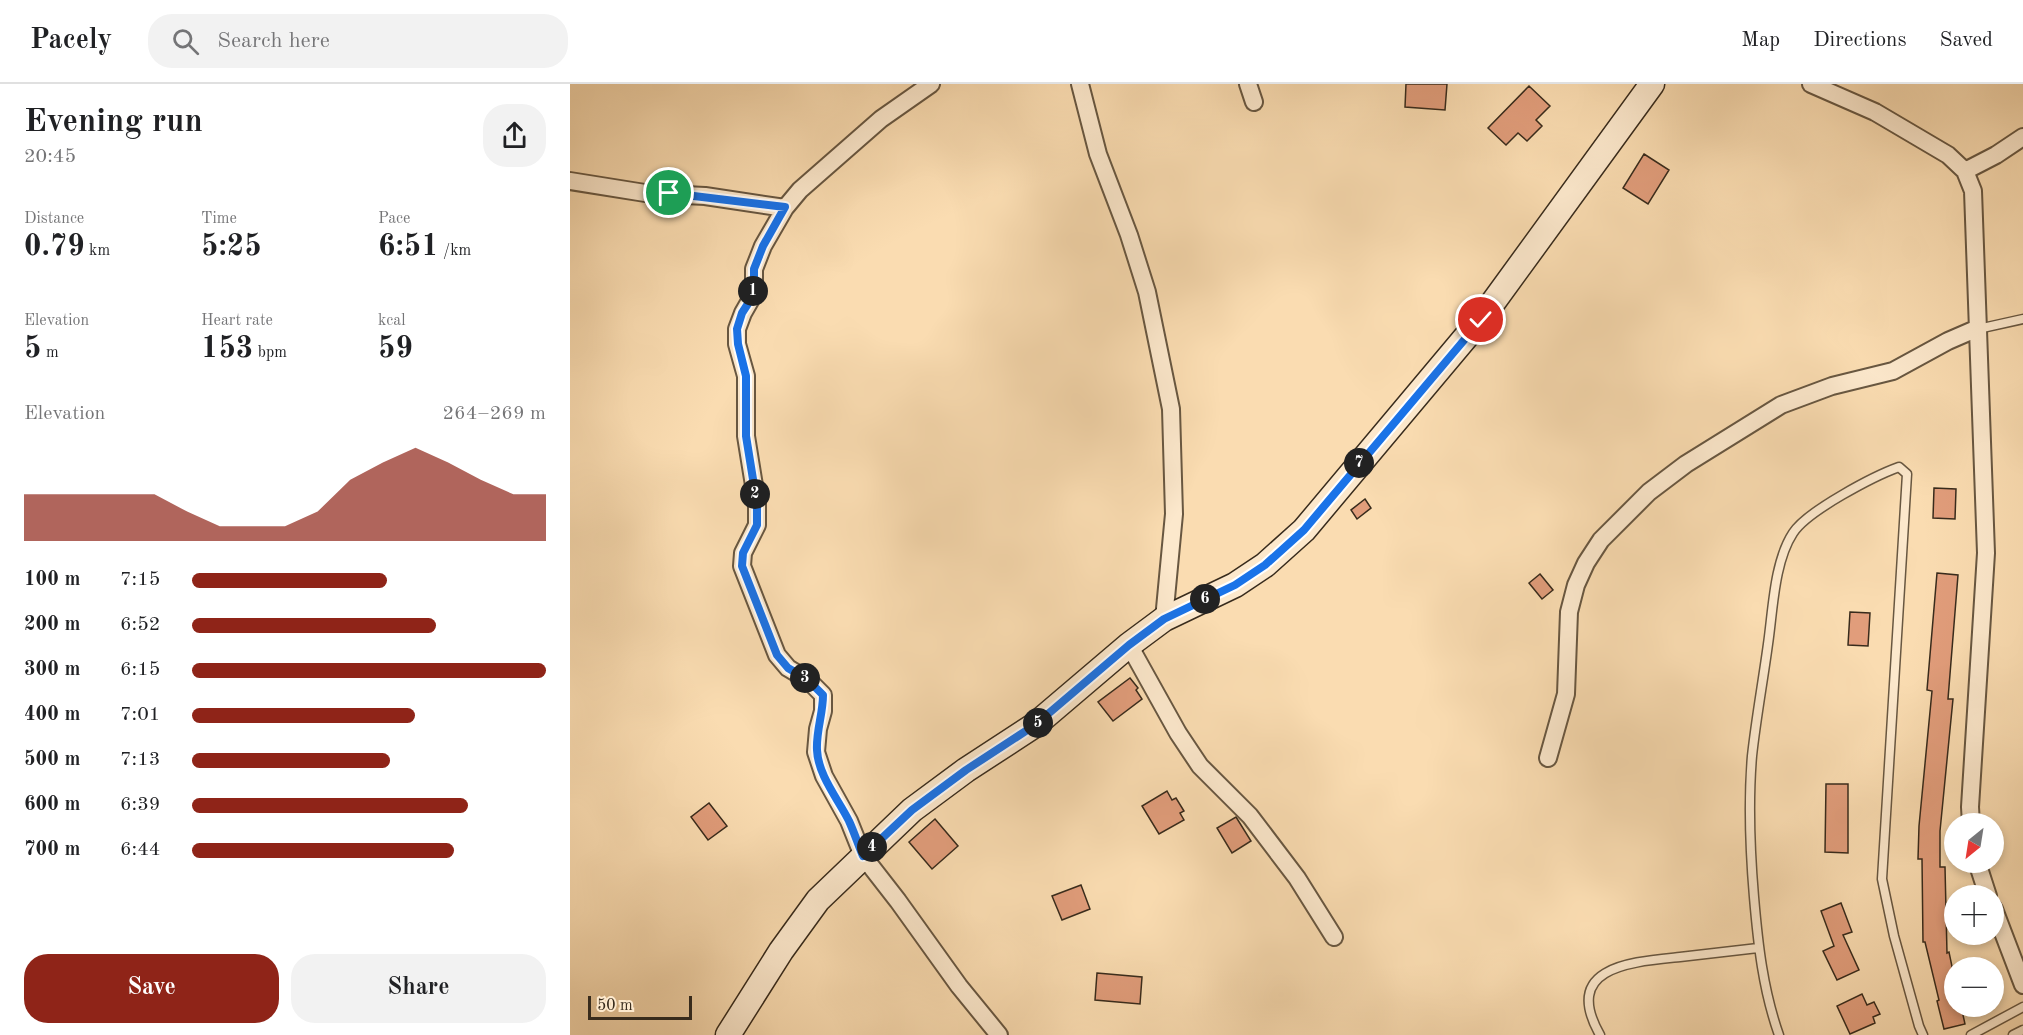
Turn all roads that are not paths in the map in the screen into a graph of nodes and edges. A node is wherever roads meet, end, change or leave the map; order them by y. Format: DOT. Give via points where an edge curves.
graph roads {
  1 [pos="931,84"];
  2 [pos="1080,84"];
  3 [pos="1248,84"];
  4 [pos="1652,84"];
  5 [pos="1811,84"];
  6 [pos="1254,102"];
  7 [pos="2023,137"];
  8 [pos="1965,171"];
  9 [pos="570,181"];
  10 [pos="785,207"];
  11 [pos="2023,319"];
  12 [pos="1978,328"];
  13 [pos="1164,619"];
  14 [pos="1129,645"];
  15 [pos="1548,758"];
  16 [pos="1970,813"];
  17 [pos="863,856"];
  18 [pos="2004,935"];
  19 [pos="1334,937"];
  20 [pos="1758,948"];
  21 [pos="2023,985"];
  22 [pos="2023,1007"];
  23 [pos="2023,1030"];
  24 [pos="728,1035"];
  25 [pos="999,1035"];
  26 [pos="1600,1035"];
  27 [pos="1779,1035"];
  28 [pos="1923,1035"];
  29 [pos="1971,1035"];
  30 [pos="2013,1035"];
  1 -- 10 [label="street" via="881,119"];
  2 -- 13 [label="street" via="1098,154 1147,292 1172,409 1174,514"];
  3 -- 6 [label="street"];
  4 -- 13 [label="street" via="1481,320 1304,530 1265,565 1235,585"];
  5 -- 8 [label="street" via="1875,112 1948,155"];
  7 -- 8 [label="street"];
  8 -- 12 [label="street" via="1973,191"];
  9 -- 10 [label="street" via="645,194 705,196"];
  10 -- 17 [label="street" via="763,246 754,269 751,299 737,329 746,376 746,436 757,504 757,525 743,553 742,566 777,655 823,695 816,752"];
  11 -- 12 [label="lane"];
  12 -- 15 [label="street" via="1893,371 1832,386 1781,405 1686,464 1649,492 1601,540 1576,585 1569,612 1566,694"];
  12 -- 16 [label="street" via="1986,553"];
  13 -- 14 [label="street"];
  14 -- 17 [label="street" via="1035,725 912,810"];
  14 -- 19 [label="street" via="1200,766 1250,816 1297,878"];
  17 -- 24 [label="street" via="818,900"];
  17 -- 25 [label="street"];
  18 -- 21 [label="street"];
  20 -- 26 [label="lane" via="1630,962 1606,971 1593,985 1589,1003 1591,1020"];
  20 -- 27 [label="lane"];
  20 -- 28 [label="lane" via="1749,834 1752,755 1777,580 1785,551 1805,519 1877,474 1899,466 1907,474 1882,879"];
  22 -- 29 [label="lane"];
  23 -- 30 [label="lane"];
}
